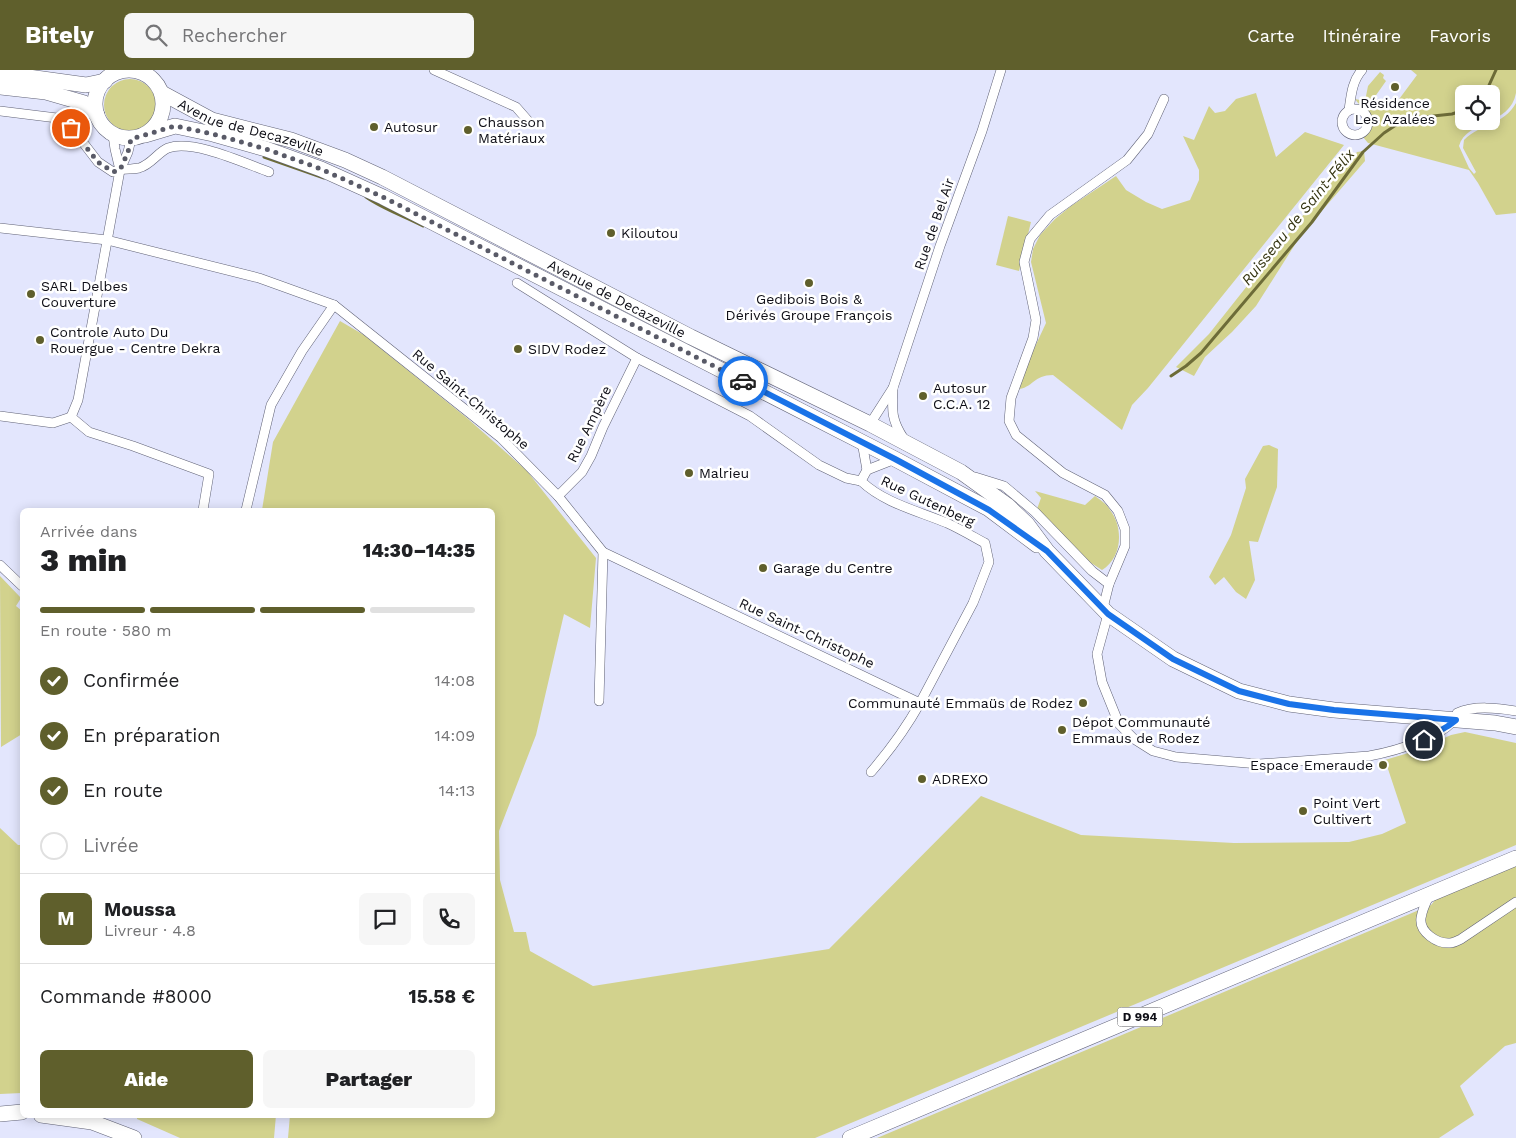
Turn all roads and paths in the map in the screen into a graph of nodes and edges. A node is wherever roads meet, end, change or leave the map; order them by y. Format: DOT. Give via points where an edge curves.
graph roads {
  1 [pos="125,70"];
  2 [pos="434,70"];
  3 [pos="1001,70"];
  4 [pos="144,72"];
  5 [pos="1357,72"];
  6 [pos="0,73"];
  7 [pos="105,81"];
  8 [pos="0,87"];
  9 [pos="162,93"];
  10 [pos="1164,99"];
  11 [pos="0,110"];
  12 [pos="1349,110"];
  13 [pos="97,115"];
  14 [pos="530,123"];
  15 [pos="113,135"];
  16 [pos="138,137"];
  17 [pos="120,170"];
  18 [pos="268,172"];
  19 [pos="0,228"];
  20 [pos="107,240"];
  21 [pos="517,283"];
  22 [pos="334,304"];
  23 [pos="637,358"];
  24 [pos="893,388"];
  25 [pos="0,416"];
  26 [pos="71,417"];
  27 [pos="870,424"];
  28 [pos="862,442"];
  29 [pos="907,443"];
  30 [pos="895,459"];
  31 [pos="867,470"];
  32 [pos="961,472"];
  33 [pos="861,481"];
  34 [pos="558,496"];
  35 [pos="203,508"];
  36 [pos="246,508"];
  37 [pos="1047,551"];
  38 [pos="603,552"];
  39 [pos="0,564"];
  40 [pos="20,584"];
  41 [pos="1109,584"];
  42 [pos="1105,611"];
  43 [pos="599,701"];
  44 [pos="920,703"];
  45 [pos="1516,711"];
  46 [pos="1456,720"];
  47 [pos="1516,727"];
  48 [pos="1516,737"];
  49 [pos="871,772"];
  50 [pos="1516,858"];
  51 [pos="1429,896"];
  52 [pos="1516,902"];
  53 [pos="20,1112"];
  54 [pos="0,1114"];
  55 [pos="63,1118"];
  56 [pos="134,1138"];
  57 [pos="850,1138"];
  1 -- 4 [label="main road"];
  1 -- 7 [label="main road"];
  2 -- 14 [label="street" via="516,107"];
  3 -- 24 [label="street, Rue de Bel Air"];
  4 -- 9 [label="main road"];
  5 -- 12 [label="street"];
  6 -- 7 [label="main road" via="86,85"];
  7 -- 13 [label="main road" via="96,97"];
  8 -- 13 [label="main road" via="46,92 84,104"];
  9 -- 16 [label="main road" via="164,105 155,128"];
  9 -- 27 [label="main road, Avenue de Decazeville" via="212,120 291,140 367,170 691,337"];
  10 -- 41 [label="street" via="1148,134 1127,160 1050,215 1030,238 1024,262 1036,320 1033,338 1011,398 1010,421 1016,435 1063,473 1105,495 1118,511 1125,529 1125,546"];
  11 -- 17 [label="street" via="65,120 98,162 113,172"];
  13 -- 15 [label="main road" via="103,127"];
  15 -- 16 [label="main road"];
  15 -- 17 [label="street"];
  16 -- 17 [label="street"];
  16 -- 28 [label="main road, Avenue de Decazeville" via="175,126 266,149 321,169 383,197"];
  17 -- 18 [label="street" via="140,168 168,148 190,146"];
  17 -- 20 [label="street"];
  19 -- 20 [label="street, Rue Saint-Christophe"];
  20 -- 22 [label="street, Rue Saint-Christophe" via="259,278"];
  20 -- 26 [label="street" via="78,400"];
  21 -- 23 [label="street, Rue Gutenberg"];
  22 -- 34 [label="street, Rue Saint-Christophe" via="501,438"];
  22 -- 36 [label="street" via="271,405"];
  23 -- 33 [label="street, Rue Gutenberg" via="750,416 819,465 846,478"];
  23 -- 34 [label="street, Rue Ampère" via="582,472"];
  24 -- 27 [label="street, Rue de Bel Air"];
  24 -- 29 [label="street, Rue de Bel Air" via="892,414"];
  25 -- 26 [label="street" via="53,423"];
  26 -- 35 [label="street" via="89,432 209,474"];
  27 -- 29 [label="main road, Avenue de Decazeville"];
  28 -- 30 [label="main road, Avenue de Decazeville"];
  28 -- 31 [label="street"];
  29 -- 32 [label="main road, Avenue de Decazeville"];
  30 -- 31 [label="street"];
  30 -- 37 [label="main road, Avenue de Decazeville" via="989,510"];
  31 -- 33 [label="street, Rue Gutenberg"];
  32 -- 37 [label="main road, Avenue de Decazeville" via="1007,505 1027,524"];
  32 -- 41 [label="street" via="1004,486"];
  33 -- 44 [label="street, Rue Gutenberg" via="872,491 950,524 984,543 989,562 973,603"];
  34 -- 38 [label="street, Rue Saint-Christophe"];
  37 -- 42 [label="main road, Avenue de Decazeville"];
  38 -- 43 [label="street"];
  38 -- 44 [label="street, Rue Saint-Christophe"];
  39 -- 40 [label="street"];
  41 -- 42 [label="street"];
  42 -- 46 [label="main road, Avenue de Decazeville" via="1173,659 1239,691 1289,704"];
  42 -- 46 [label="street" via="1098,654 1102,682 1119,724 1153,751 1176,757 1259,764 1345,758 1386,753 1424,740"];
  44 -- 49 [label="street" via="905,730"];
  45 -- 46 [label="street" via="1466,709 1457,713"];
  46 -- 47 [label="main road, Avenue de Decazeville"];
  46 -- 48 [label="main road, Avenue de Decazeville"];
  50 -- 51 [label="main road, D 994"];
  51 -- 52 [label="street" via="1420,918 1422,928 1433,939 1452,944"];
  51 -- 57 [label="main road, D 994"];
  53 -- 54 [label="main road"];
  55 -- 56 [label="main road" via="92,1122"];
}
